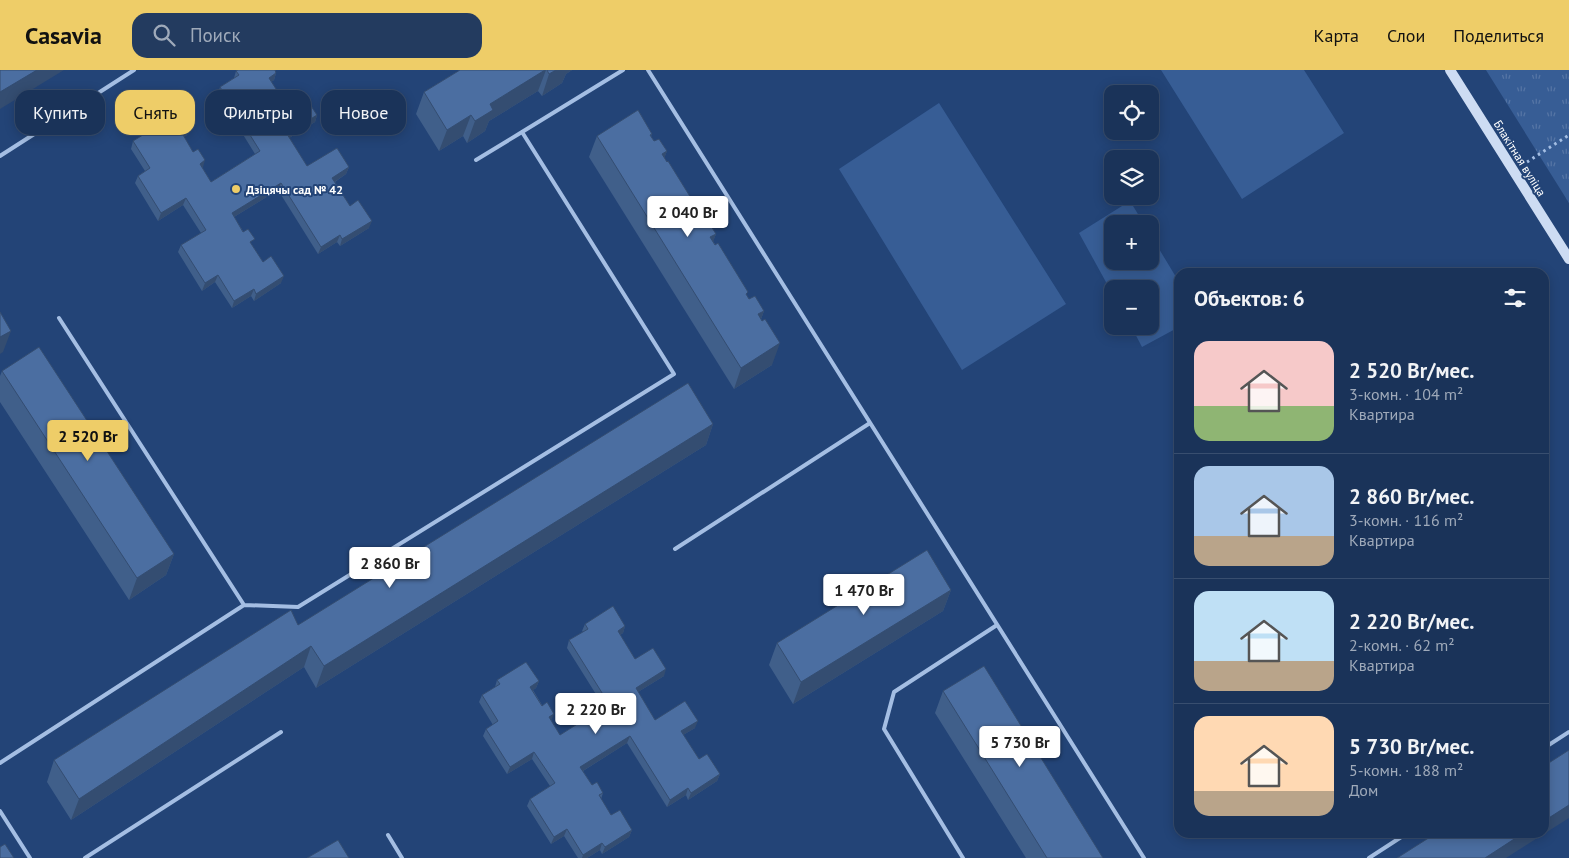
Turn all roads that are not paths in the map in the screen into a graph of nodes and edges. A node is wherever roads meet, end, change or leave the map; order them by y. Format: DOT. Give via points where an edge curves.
graph roads {
  1 [pos="134,70"];
  2 [pos="623,70"];
  3 [pos="648,70"];
  4 [pos="1450,70"];
  5 [pos="522,132"];
  6 [pos="0,156"];
  7 [pos="476,160"];
  8 [pos="1569,259"];
  9 [pos="60,318"];
  10 [pos="870,423"];
  11 [pos="675,549"];
  12 [pos="244,605"];
  13 [pos="997,625"];
  14 [pos="281,732"];
  15 [pos="1569,732"];
  16 [pos="1549,745"];
  17 [pos="0,763"];
  18 [pos="0,811"];
  19 [pos="388,835"];
  20 [pos="1400,838"];
  21 [pos="30,858"];
  22 [pos="85,858"];
  23 [pos="402,858"];
  24 [pos="963,858"];
  25 [pos="1144,858"];
  26 [pos="1369,858"];
  1 -- 6 [label="lane"];
  2 -- 5 [label="lane"];
  3 -- 10 [label="lane"];
  4 -- 8 [label="street, Блакітная вуліца"];
  5 -- 7 [label="lane"];
  5 -- 12 [label="lane" via="674,374 298,608"];
  9 -- 12 [label="lane"];
  10 -- 11 [label="lane"];
  10 -- 13 [label="lane"];
  12 -- 17 [label="lane"];
  13 -- 24 [label="lane" via="894,692 884,729"];
  13 -- 25 [label="lane"];
  14 -- 22 [label="lane"];
  15 -- 16 [label="lane"];
  18 -- 21 [label="lane"];
  19 -- 23 [label="lane"];
  20 -- 26 [label="lane"];
}
